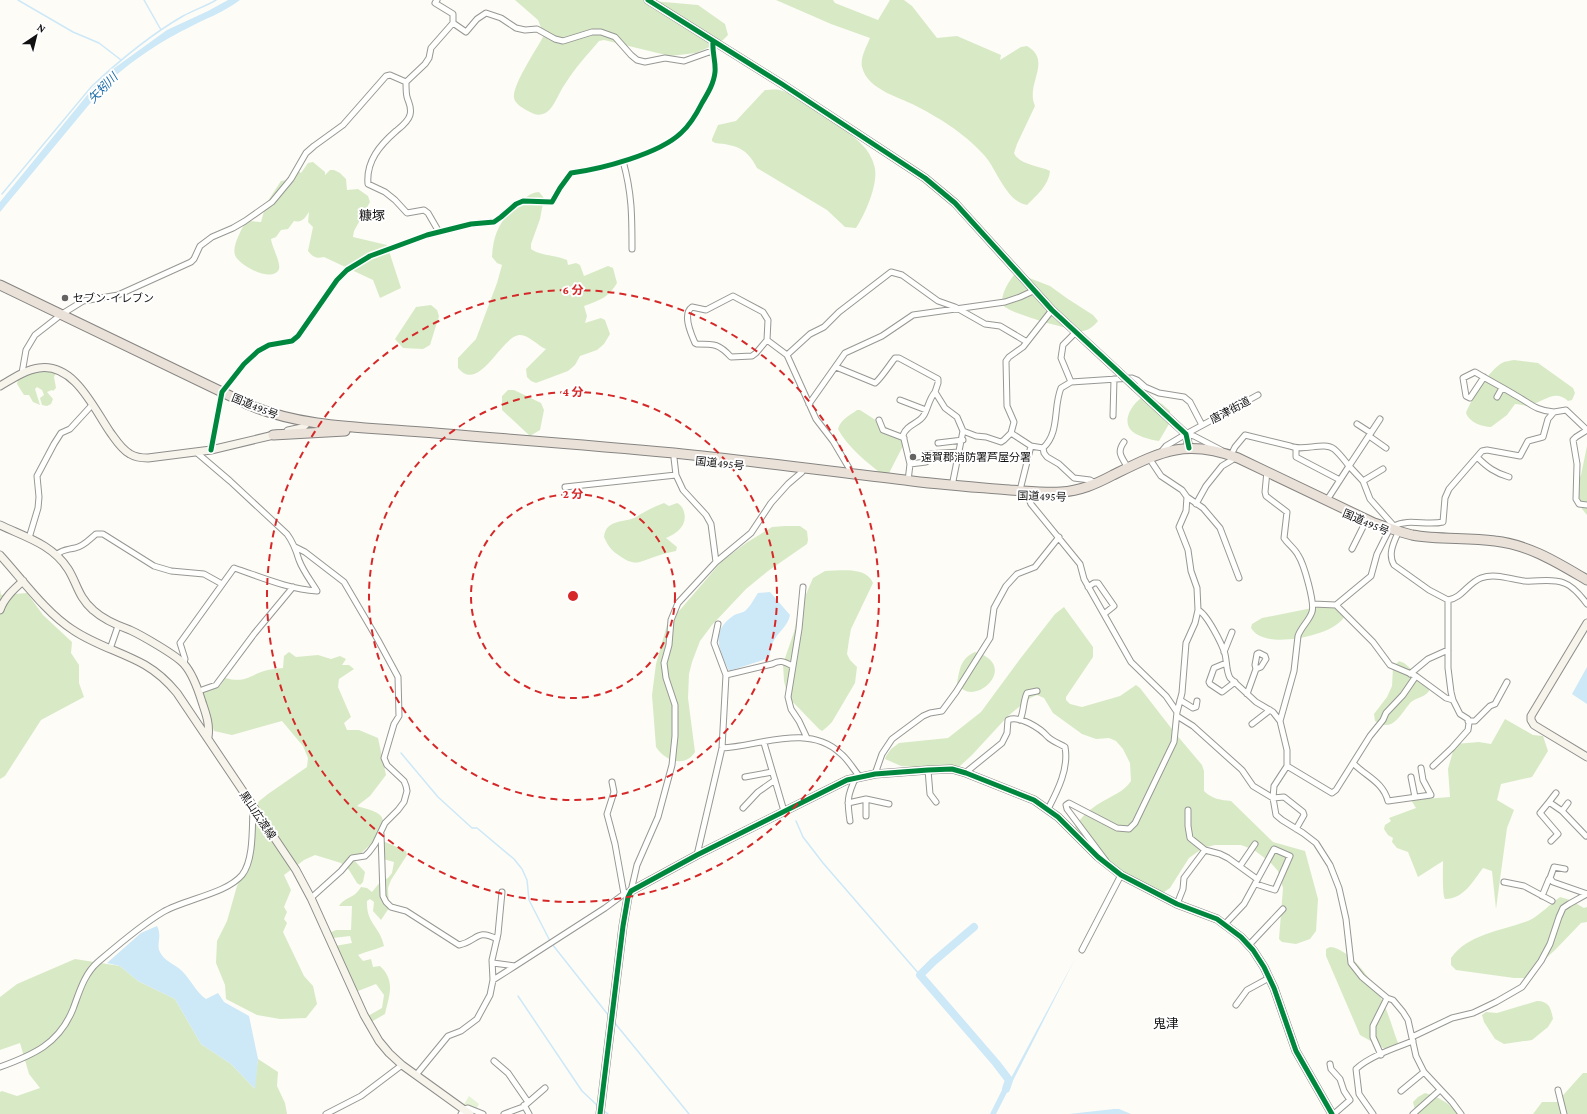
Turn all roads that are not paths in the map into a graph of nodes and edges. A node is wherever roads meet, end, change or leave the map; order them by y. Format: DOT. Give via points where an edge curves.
graph roads {
  1 [pos="437,0"];
  2 [pos="648,0"];
  3 [pos="453,23"];
  4 [pos="713,42"];
  5 [pos="712,51"];
  6 [pos="406,82"];
  7 [pos="623,162"];
  8 [pos="439,232"];
  9 [pos="632,249"];
  10 [pos="0,285"];
  11 [pos="1033,291"];
  12 [pos="959,309"];
  13 [pos="1052,310"];
  14 [pos="62,314"];
  15 [pos="1076,332"];
  16 [pos="767,340"];
  17 [pos="1027,342"];
  18 [pos="787,355"];
  19 [pos="836,367"];
  20 [pos="22,373"];
  21 [pos="1484,377"];
  22 [pos="1114,379"];
  23 [pos="1072,382"];
  24 [pos="0,386"];
  25 [pos="1502,388"];
  26 [pos="222,392"];
  27 [pos="935,392"];
  28 [pos="1258,395"];
  29 [pos="1497,397"];
  30 [pos="900,400"];
  31 [pos="809,404"];
  32 [pos="92,405"];
  33 [pos="926,410"];
  34 [pos="1554,412"];
  35 [pos="1113,416"];
  36 [pos="282,417"];
  37 [pos="1380,419"];
  38 [pos="879,420"];
  39 [pos="308,422"];
  40 [pos="1357,424"];
  41 [pos="1202,425"];
  42 [pos="376,428"];
  43 [pos="1587,430"];
  44 [pos="288,431"];
  45 [pos="963,431"];
  46 [pos="1011,433"];
  47 [pos="1186,434"];
  48 [pos="273,435"];
  49 [pos="1370,435"];
  50 [pos="904,438"];
  51 [pos="511,439"];
  52 [pos="963,440"];
  53 [pos="1124,442"];
  54 [pos="938,444"];
  55 [pos="1031,446"];
  56 [pos="1043,448"];
  57 [pos="1189,448"];
  58 [pos="1386,448"];
  59 [pos="1296,449"];
  60 [pos="211,450"];
  61 [pos="196,452"];
  62 [pos="960,452"];
  63 [pos="1160,453"];
  64 [pos="1477,457"];
  65 [pos="674,458"];
  66 [pos="1232,458"];
  67 [pos="1150,460"];
  68 [pos="910,464"];
  69 [pos="1349,466"];
  70 [pos="1128,468"];
  71 [pos="1383,469"];
  72 [pos="802,472"];
  73 [pos="850,474"];
  74 [pos="1266,474"];
  75 [pos="676,475"];
  76 [pos="1508,476"];
  77 [pos="1340,480"];
  78 [pos="908,481"];
  79 [pos="1363,481"];
  80 [pos="1096,484"];
  81 [pos="952,486"];
  82 [pos="565,487"];
  83 [pos="1020,490"];
  84 [pos="1028,497"];
  85 [pos="1187,497"];
  86 [pos="1327,500"];
  87 [pos="1196,504"];
  88 [pos="1587,505"];
  89 [pos="1365,524"];
  90 [pos="0,525"];
  91 [pos="1393,531"];
  92 [pos="1058,537"];
  93 [pos="29,538"];
  94 [pos="295,547"];
  95 [pos="1352,549"];
  96 [pos="57,554"];
  97 [pos="0,555"];
  98 [pos="716,562"];
  99 [pos="1239,578"];
  100 [pos="1587,580"];
  101 [pos="23,581"];
  102 [pos="222,584"];
  103 [pos="293,587"];
  104 [pos="803,587"];
  105 [pos="1088,587"];
  106 [pos="1587,587"];
  107 [pos="1448,600"];
  108 [pos="1313,604"];
  109 [pos="1587,604"];
  110 [pos="1336,605"];
  111 [pos="0,610"];
  112 [pos="1198,610"];
  113 [pos="1104,614"];
  114 [pos="1587,623"];
  115 [pos="718,624"];
  116 [pos="118,626"];
  117 [pos="1232,632"];
  118 [pos="110,649"];
  119 [pos="1448,650"];
  120 [pos="1224,652"];
  121 [pos="184,663"];
  122 [pos="1226,663"];
  123 [pos="792,666"];
  124 [pos="1256,669"];
  125 [pos="726,675"];
  126 [pos="1413,675"];
  127 [pos="1235,682"];
  128 [pos="1507,682"];
  129 [pos="199,691"];
  130 [pos="1037,691"];
  131 [pos="1247,694"];
  132 [pos="1180,700"];
  133 [pos="1453,700"];
  134 [pos="1197,701"];
  135 [pos="1270,710"];
  136 [pos="1177,714"];
  137 [pos="1020,720"];
  138 [pos="1280,721"];
  139 [pos="1468,722"];
  140 [pos="1252,724"];
  141 [pos="208,737"];
  142 [pos="807,738"];
  143 [pos="764,743"];
  144 [pos="722,748"];
  145 [pos="1587,757"];
  146 [pos="1354,764"];
  147 [pos="1287,766"];
  148 [pos="1434,766"];
  149 [pos="1421,768"];
  150 [pos="928,770"];
  151 [pos="772,772"];
  152 [pos="965,773"];
  153 [pos="875,774"];
  154 [pos="745,777"];
  155 [pos="858,777"];
  156 [pos="1411,777"];
  157 [pos="775,780"];
  158 [pos="612,782"];
  159 [pos="1556,793"];
  160 [pos="1415,797"];
  161 [pos="1272,798"];
  162 [pos="866,799"];
  163 [pos="936,802"];
  164 [pos="1549,802"];
  165 [pos="848,803"];
  166 [pos="1568,803"];
  167 [pos="889,804"];
  168 [pos="253,807"];
  169 [pos="744,808"];
  170 [pos="1048,809"];
  171 [pos="1188,810"];
  172 [pos="784,811"];
  173 [pos="1562,812"];
  174 [pos="866,816"];
  175 [pos="850,821"];
  176 [pos="1296,829"];
  177 [pos="381,833"];
  178 [pos="1587,836"];
  179 [pos="1551,841"];
  180 [pos="1255,844"];
  181 [pos="1205,850"];
  182 [pos="698,855"];
  183 [pos="1240,866"];
  184 [pos="1110,867"];
  185 [pos="1566,869"];
  186 [pos="1121,875"];
  187 [pos="1550,878"];
  188 [pos="1256,882"];
  189 [pos="1504,882"];
  190 [pos="502,892"];
  191 [pos="627,892"];
  192 [pos="1587,894"];
  193 [pos="1542,896"];
  194 [pos="311,898"];
  195 [pos="1552,901"];
  196 [pos="1177,904"];
  197 [pos="1283,909"];
  198 [pos="1225,924"];
  199 [pos="497,939"];
  200 [pos="1248,945"];
  201 [pos="1082,950"];
  202 [pos="493,963"];
  203 [pos="515,966"];
  204 [pos="1269,978"];
  205 [pos="493,980"];
  206 [pos="1387,998"];
  207 [pos="1236,1005"];
  208 [pos="1413,1039"];
  209 [pos="1381,1055"];
  210 [pos="494,1061"];
  211 [pos="1330,1064"];
  212 [pos="402,1065"];
  213 [pos="0,1067"];
  214 [pos="1424,1072"];
  215 [pos="416,1075"];
  216 [pos="545,1088"];
  217 [pos="1440,1090"];
  218 [pos="1558,1090"];
  219 [pos="1401,1091"];
  220 [pos="526,1104"];
  221 [pos="465,1112"];
  222 [pos="326,1114"];
  223 [pos="483,1114"];
  224 [pos="504,1114"];
  225 [pos="529,1114"];
  226 [pos="600,1114"];
  227 [pos="1333,1114"];
  228 [pos="1373,1114"];
  229 [pos="1413,1114"];
  230 [pos="1461,1114"];
  231 [pos="1564,1114"];
  1 -- 3 [label="street" via="435,3 453,14"];
  2 -- 4 [label="street"];
  3 -- 5 [label="street" via="466,32 486,13 501,18 516,28 537,29 563,41 592,32 601,32 615,37 631,55 645,62 665,58 684,61"];
  3 -- 6 [label="street" via="430,48 430,58"];
  4 -- 5 [label="street"];
  4 -- 11 [label="street" via="926,178 954,203"];
  5 -- 7 [label="street" via="716,71 712,83 687,126 673,140"];
  6 -- 8 [label="street" via="407,97 411,105 410,116 376,152 368,171 368,184 396,200 407,213 424,210"];
  6 -- 14 [label="street" via="390,75 386,76 343,125 306,153 291,179 272,202 253,217 212,237 200,246 191,262 118,295 83,301"];
  7 -- 8 [label="street" via="570,173 552,202 523,201 494,222 471,224"];
  7 -- 9 [label="street" via="630,184"];
  8 -- 26 [label="street" via="370,256 347,270 337,280 298,336 292,341 269,345 258,351"];
  10 -- 14 [label="highway, 国道495号"];
  11 -- 12 [label="street" via="1005,302"];
  11 -- 13 [label="street"];
  12 -- 17 [label="street" via="985,324 1000,326"];
  12 -- 18 [label="street" via="938,301 902,275 891,272 824,326 810,334"];
  12 -- 19 [label="street" via="913,315 882,336 845,353"];
  13 -- 15 [label="street"];
  13 -- 17 [label="street"];
  14 -- 20 [label="street" via="35,335 26,350"];
  14 -- 26 [label="highway, 国道495号"];
  15 -- 23 [label="street" via="1063,346 1061,358"];
  15 -- 47 [label="street, bridge"];
  16 -- 16 [label="street" via="768,320 763,312 733,296 706,310 692,307 688,311 695,343 721,346 731,357 752,356"];
  16 -- 18 [label="street"];
  17 -- 46 [label="street" via="1008,357 1006,364 1007,406 1013,420"];
  18 -- 31 [label="street"];
  19 -- 27 [label="street" via="875,383 895,358 899,358 938,379"];
  19 -- 31 [label="street"];
  20 -- 24 [label="street"];
  20 -- 32 [label="street" via="38,368 59,370 76,383"];
  21 -- 21 [label="street" via="1474,372 1463,378 1466,396 1470,398"];
  21 -- 25 [label="street"];
  22 -- 23 [label="street"];
  22 -- 35 [label="street"];
  22 -- 41 [label="street" via="1132,378 1145,387 1184,397 1190,402"];
  23 -- 56 [label="street" via="1061,388 1056,420 1048,444"];
  25 -- 29 [label="street"];
  25 -- 34 [label="street" via="1536,409"];
  26 -- 36 [label="highway, 国道495号"];
  26 -- 60 [label="street"];
  27 -- 33 [label="street"];
  27 -- 45 [label="street" via="945,408 957,417"];
  28 -- 41 [label="street, 唐津街道"];
  30 -- 33 [label="street"];
  31 -- 73 [label="street" via="816,419 849,468"];
  32 -- 61 [label="street" via="121,447 132,455 148,458"];
  32 -- 93 [label="street" via="70,429 61,433 37,476 38,508"];
  33 -- 50 [label="street" via="923,416 906,429"];
  34 -- 43 [label="street" via="1566,410"];
  34 -- 64 [label="street" via="1548,419 1544,437 1528,440 1520,456 1487,450 1482,451"];
  36 -- 39 [label="highway, 国道495号"];
  36 -- 44 [label="highway" via="293,425"];
  37 -- 49 [label="street"];
  38 -- 50 [label="street" via="883,430"];
  39 -- 42 [label="highway, 国道495号"];
  39 -- 44 [label="street" via="302,428"];
  40 -- 49 [label="street"];
  41 -- 47 [label="street, 唐津街道"];
  42 -- 48 [label="highway" via="363,431"];
  42 -- 51 [label="highway, 国道495号"];
  43 -- 88 [label="street" via="1573,440 1577,464 1576,499 1579,504"];
  44 -- 48 [label="street"];
  45 -- 46 [label="street" via="1001,442"];
  45 -- 52 [label="street"];
  46 -- 55 [label="street"];
  47 -- 57 [label="street"];
  47 -- 63 [label="street, 唐津街道" via="1166,446"];
  47 -- 66 [label="street"];
  48 -- 60 [label="street"];
  49 -- 58 [label="street"];
  49 -- 69 [label="street"];
  50 -- 68 [label="street"];
  51 -- 65 [label="highway, 国道495号" via="525,443"];
  51 -- 73 [label="highway, 国道495号" via="668,453"];
  52 -- 54 [label="street"];
  52 -- 62 [label="street"];
  53 -- 70 [label="street" via="1119,452"];
  55 -- 56 [label="street"];
  55 -- 83 [label="street"];
  56 -- 80 [label="street" via="1047,458 1059,464 1074,478 1090,480"];
  57 -- 63 [label="highway, 国道495号"];
  57 -- 66 [label="highway, 国道495号" via="1206,448"];
  59 -- 66 [label="street" via="1245,435 1235,447"];
  59 -- 69 [label="street" via="1329,446"];
  59 -- 77 [label="street" via="1296,457"];
  60 -- 61 [label="street"];
  61 -- 94 [label="street" via="287,534"];
  62 -- 68 [label="street" via="926,454 926,462"];
  62 -- 81 [label="street"];
  63 -- 67 [label="highway, 国道495号"];
  64 -- 76 [label="street" via="1497,474"];
  64 -- 91 [label="street" via="1449,489 1445,498 1442,522 1401,522"];
  65 -- 72 [label="highway, 国道495号"];
  65 -- 75 [label="street"];
  66 -- 67 [label="highway, 国道495号" via="1192,452"];
  66 -- 74 [label="highway, 国道495号"];
  66 -- 87 [label="street" via="1206,486"];
  67 -- 70 [label="highway, 国道495号"];
  67 -- 84 [label="highway, 国道495号" via="1104,487 1088,493 1070,497"];
  67 -- 85 [label="street" via="1162,476 1182,490"];
  68 -- 78 [label="street"];
  69 -- 77 [label="street"];
  69 -- 79 [label="street"];
  70 -- 80 [label="highway, 国道495号"];
  71 -- 79 [label="street"];
  72 -- 84 [label="highway, 国道495号"];
  72 -- 98 [label="street" via="771,503 751,533"];
  73 -- 78 [label="highway, 国道495号"];
  74 -- 86 [label="highway, 国道495号"];
  74 -- 89 [label="highway, 国道495号"];
  74 -- 108 [label="street" via="1266,496 1287,512 1284,538 1303,562"];
  75 -- 82 [label="street"];
  75 -- 98 [label="street" via="683,490 711,524"];
  77 -- 86 [label="street"];
  78 -- 81 [label="highway, 国道495号"];
  79 -- 91 [label="street" via="1370,499"];
  80 -- 83 [label="highway, 国道495号" via="1062,492"];
  81 -- 83 [label="highway, 国道495号"];
  83 -- 84 [label="street"];
  84 -- 92 [label="street"];
  85 -- 87 [label="street"];
  85 -- 112 [label="street" via="1186,511 1179,527 1188,550 1197,588"];
  86 -- 91 [label="highway, 国道495号"];
  87 -- 99 [label="street" via="1203,508 1220,528"];
  89 -- 91 [label="highway, 国道495号"];
  89 -- 95 [label="street"];
  90 -- 93 [label="street"];
  91 -- 100 [label="highway, 国道495号" via="1426,537 1511,544 1544,555"];
  91 -- 106 [label="highway, 国道495号" via="1411,539 1493,545 1530,554 1545,560"];
  91 -- 107 [label="street" via="1391,560 1394,565"];
  91 -- 110 [label="street" via="1377,554 1371,576"];
  92 -- 105 [label="street" via="1080,564"];
  92 -- 153 [label="street" via="1034,567 1017,574 1006,586 994,608 990,638 953,697 942,711 923,716 892,739 882,754"];
  93 -- 96 [label="street"];
  94 -- 103 [label="street" via="299,560 317,591"];
  94 -- 177 [label="street" via="344,582 398,677 399,716 394,724 384,758 390,770 404,781 407,790 404,802 385,823"];
  96 -- 102 [label="street" via="64,549 76,548 96,534 103,534 154,566 171,571 204,574"];
  96 -- 116 [label="street" via="69,570 85,601 100,616"];
  97 -- 101 [label="street, 黒山広渡線"];
  98 -- 191 [label="street" via="678,603 671,620 669,645 664,662 666,678 675,705 672,765 658,817"];
  101 -- 111 [label="street" via="11,592"];
  101 -- 118 [label="street, 黒山広渡線" via="67,626 85,638"];
  102 -- 103 [label="street" via="234,568"];
  102 -- 121 [label="street" via="180,643"];
  103 -- 129 [label="street" via="216,685"];
  104 -- 123 [label="street"];
  105 -- 113 [label="street"];
  105 -- 113 [label="street" via="1098,583 1114,606"];
  107 -- 109 [label="street" via="1459,596 1479,578 1495,576 1524,581 1566,583"];
  107 -- 119 [label="street"];
  108 -- 110 [label="street"];
  108 -- 138 [label="street" via="1311,615 1299,631 1294,671"];
  110 -- 126 [label="street" via="1373,642 1390,665"];
  112 -- 120 [label="street" via="1206,617"];
  112 -- 132 [label="street" via="1186,643"];
  113 -- 136 [label="street" via="1131,662 1166,696"];
  114 -- 145 [label="street" via="1531,720 1534,725"];
  115 -- 125 [label="street" via="714,643"];
  116 -- 118 [label="street"];
  116 -- 121 [label="street" via="136,633"];
  117 -- 120 [label="street"];
  118 -- 141 [label="street, 黒山広渡線" via="144,665 162,677 186,704"];
  119 -- 126 [label="street" via="1428,659"];
  119 -- 133 [label="street"];
  120 -- 122 [label="street"];
  121 -- 129 [label="street"];
  122 -- 127 [label="street" via="1228,674"];
  122 -- 127 [label="street" via="1214,668 1209,682 1222,692"];
  123 -- 125 [label="street" via="778,661"];
  123 -- 142 [label="street" via="788,698 791,709"];
  124 -- 131 [label="street"];
  125 -- 144 [label="street"];
  126 -- 133 [label="street" via="1446,698"];
  126 -- 146 [label="street" via="1403,695 1386,712"];
  127 -- 131 [label="street"];
  128 -- 139 [label="street" via="1495,704 1475,721"];
  129 -- 141 [label="street" via="209,727"];
  130 -- 137 [label="street" via="1027,693"];
  131 -- 135 [label="street"];
  132 -- 134 [label="street" via="1193,708 1196,707"];
  132 -- 136 [label="street"];
  133 -- 139 [label="street" via="1460,714 1468,719"];
  135 -- 138 [label="street"];
  135 -- 140 [label="street"];
  136 -- 161 [label="street" via="1242,770 1253,786"];
  136 -- 184 [label="street" via="1174,742 1144,807 1132,826 1117,828 1069,803 1066,805 1066,809"];
  137 -- 152 [label="street" via="1008,720 1007,733 1002,742"];
  137 -- 170 [label="street" via="1044,732 1065,747 1066,765"];
  138 -- 147 [label="street" via="1287,750"];
  139 -- 148 [label="street" via="1468,730"];
  141 -- 168 [label="street, 黒山広渡線"];
  142 -- 143 [label="street" via="785,738"];
  142 -- 155 [label="street" via="821,740 840,753"];
  143 -- 144 [label="street"];
  143 -- 151 [label="street"];
  144 -- 182 [label="street"];
  146 -- 147 [label="street" via="1332,793"];
  146 -- 160 [label="street" via="1386,792 1388,801"];
  147 -- 161 [label="street" via="1274,786"];
  149 -- 160 [label="street" via="1431,794"];
  150 -- 152 [label="street"];
  150 -- 153 [label="street"];
  150 -- 163 [label="street" via="930,794"];
  151 -- 154 [label="street"];
  151 -- 157 [label="street"];
  152 -- 170 [label="street" via="1034,800"];
  153 -- 155 [label="street"];
  155 -- 165 [label="street" via="849,792"];
  155 -- 172 [label="street" via="831,787"];
  156 -- 160 [label="street"];
  157 -- 169 [label="street" via="758,792"];
  157 -- 172 [label="street"];
  158 -- 191 [label="street" via="614,792 607,814"];
  159 -- 164 [label="street"];
  161 -- 176 [label="street" via="1276,815"];
  161 -- 176 [label="street" via="1284,797 1303,812 1304,815"];
  162 -- 165 [label="street"];
  162 -- 167 [label="street"];
  162 -- 174 [label="street"];
  164 -- 173 [label="street"];
  164 -- 179 [label="street" via="1539,815 1558,834"];
  165 -- 175 [label="street"];
  166 -- 173 [label="street"];
  168 -- 194 [label="street, 黒山広渡線" via="296,870"];
  168 -- 213 [label="street" via="252,843 242,876 217,891 168,909 142,926 93,967 85,978 70,1015 51,1043 28,1057"];
  170 -- 184 [label="street"];
  171 -- 181 [label="street" via="1190,838"];
  172 -- 182 [label="street"];
  173 -- 178 [label="street"];
  176 -- 206 [label="street" via="1316,842 1330,865 1339,888 1346,919 1351,963 1362,977"];
  177 -- 194 [label="street" via="365,856 352,858"];
  177 -- 199 [label="street" via="383,896 391,907 406,911 459,945 486,934"];
  180 -- 183 [label="street"];
  181 -- 183 [label="street" via="1220,854"];
  181 -- 196 [label="street" via="1184,878"];
  182 -- 191 [label="street"];
  183 -- 188 [label="street"];
  184 -- 186 [label="street"];
  185 -- 187 [label="street" via="1554,867"];
  186 -- 196 [label="street"];
  186 -- 201 [label="street"];
  187 -- 192 [label="street" via="1553,882"];
  187 -- 193 [label="street"];
  188 -- 188 [label="street" via="1274,849 1290,856 1275,890"];
  188 -- 198 [label="street" via="1244,904"];
  189 -- 193 [label="street" via="1524,886"];
  190 -- 199 [label="street"];
  191 -- 203 [label="street"];
  191 -- 226 [label="street"];
  192 -- 208 [label="street" via="1563,908 1550,944 1522,987 1478,1010 1452,1018"];
  193 -- 195 [label="street"];
  194 -- 212 [label="street, 黒山広渡線" via="372,1029 386,1049"];
  196 -- 198 [label="street"];
  197 -- 200 [label="street"];
  198 -- 200 [label="street"];
  199 -- 202 [label="street"];
  200 -- 204 [label="street"];
  202 -- 203 [label="street"];
  202 -- 205 [label="street"];
  203 -- 205 [label="street"];
  204 -- 207 [label="street" via="1248,990"];
  204 -- 227 [label="street" via="1296,1051"];
  205 -- 215 [label="street" via="490,995 478,1019 461,1031 448,1036"];
  206 -- 208 [label="street" via="1393,1000 1403,1012"];
  206 -- 209 [label="street" via="1373,1026 1373,1037"];
  208 -- 209 [label="street"];
  208 -- 214 [label="street" via="1416,1056"];
  209 -- 228 [label="street" via="1356,1069 1361,1099"];
  210 -- 220 [label="street" via="508,1073"];
  211 -- 227 [label="street" via="1350,1100"];
  212 -- 215 [label="street, 黒山広渡線"];
  212 -- 222 [label="street" via="361,1096"];
  214 -- 217 [label="street"];
  214 -- 219 [label="street"];
  215 -- 221 [label="street, 黒山広渡線"];
  216 -- 220 [label="street"];
  217 -- 229 [label="street"];
  217 -- 230 [label="street"];
  218 -- 231 [label="street"];
  220 -- 224 [label="street"];
  220 -- 225 [label="street"];
  221 -- 223 [label="street" via="468,1108"];
}
